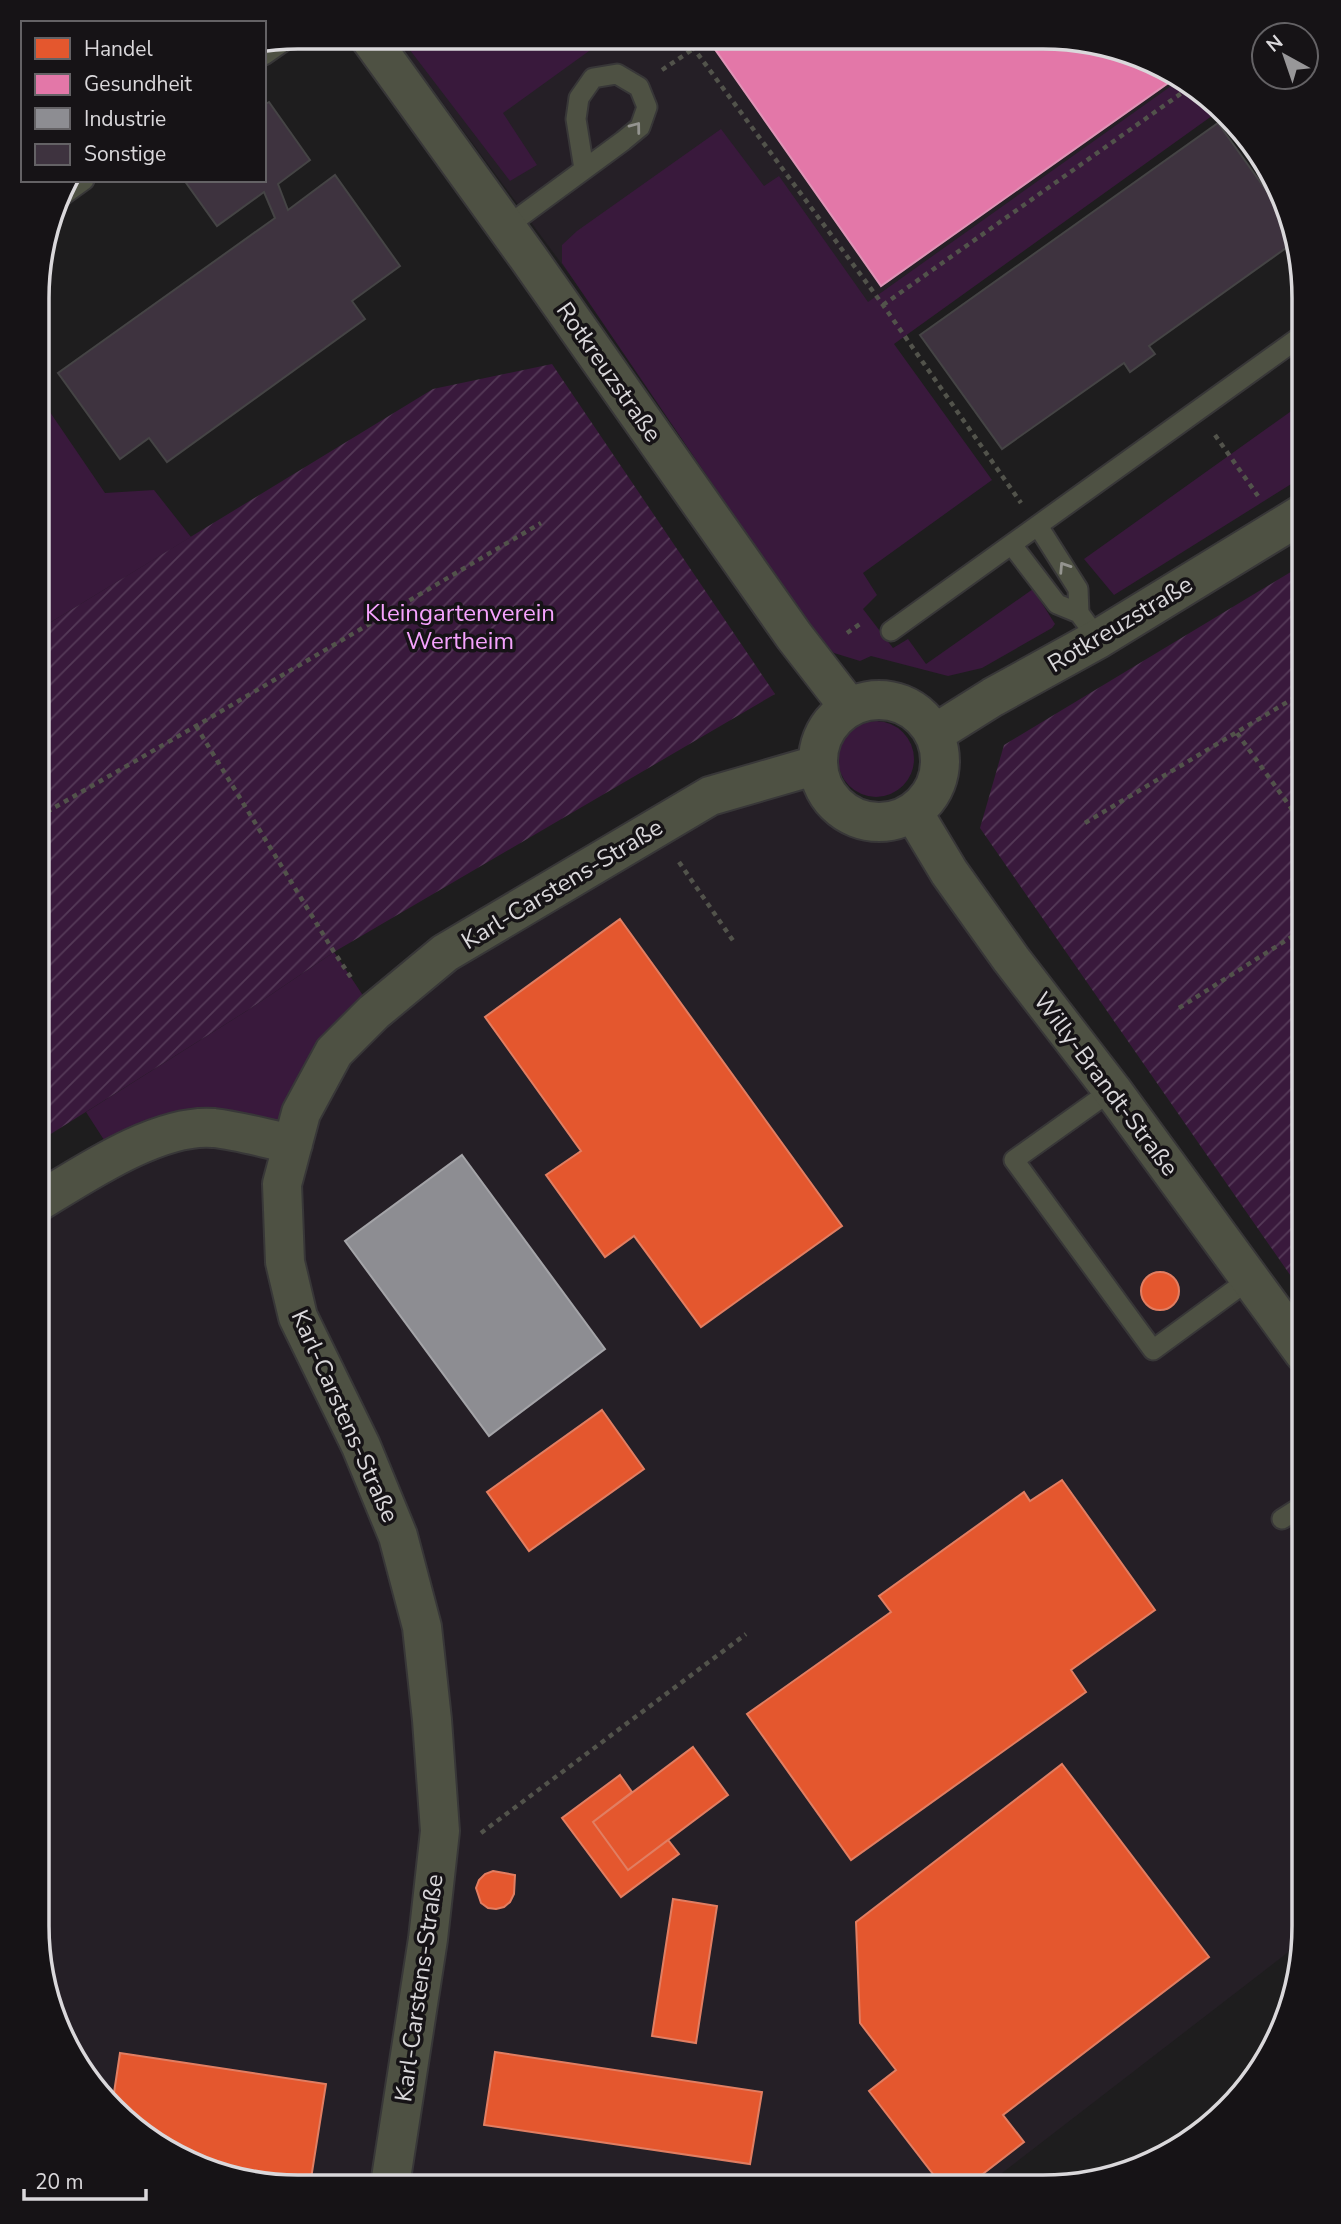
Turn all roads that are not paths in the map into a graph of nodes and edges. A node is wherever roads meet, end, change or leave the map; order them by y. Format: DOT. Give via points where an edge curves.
graph roads {
  1 [pos="378,50"];
  2 [pos="584,169"];
  3 [pos="506,226"];
  4 [pos="1292,343"];
  5 [pos="1292,521"];
  6 [pos="1038,526"];
  7 [pos="1012,545"];
  8 [pos="1088,626"];
  9 [pos="891,631"];
  10 [pos="849,706"];
  11 [pos="934,734"];
  12 [pos="817,765"];
  13 [pos="913,812"];
  14 [pos="1112,1090"];
  15 [pos="293,1144"];
  16 [pos="49,1195"];
  17 [pos="1251,1278"];
  18 [pos="1292,1336"];
  19 [pos="1292,1513"];
  20 [pos="1282,1519"];
  21 [pos="392,2175"];
  1 -- 3 [label="street, Rotkreuzstraße"];
  2 -- 2 [label="lane, one-way" via="640,127 647,107 639,87 617,74 593,78 579,98 576,119"];
  2 -- 3 [label="lane"];
  3 -- 10 [label="street, Rotkreuzstraße" via="794,636"];
  4 -- 6 [label="lane"];
  5 -- 8 [label="street, Rotkreuzstraße"];
  6 -- 7 [label="lane"];
  8 -- 6 [label="lane, one-way" via="1078,589"];
  7 -- 8 [label="lane" via="1057,604"];
  7 -- 9 [label="lane"];
  8 -- 11 [label="street, Rotkreuzstraße" via="993,697"];
  10 -- 11 [label="street" via="872,699 893,700 915,710"];
  10 -- 12 [label="street" via="827,727"];
  11 -- 13 [label="street" via="939,749 938,777"];
  12 -- 13 [label="street" via="830,799 846,813 877,822"];
  12 -- 15 [label="street, Karl-Carstens-Straße" via="710,796 445,953 334,1052 301,1113"];
  13 -- 14 [label="street, Willy-Brandt-Straße" via="1011,959"];
  14 -- 17 [label="street, Willy-Brandt-Straße"];
  14 -- 17 [label="lane" via="1014,1160 1153,1350"];
  15 -- 16 [label="street" via="212,1128 170,1133 104,1162"];
  15 -- 21 [label="street, Karl-Carstens-Straße" via="282,1184 285,1262 298,1317 361,1446 398,1536 422,1627 432,1720 440,1831"];
  17 -- 18 [label="street, Willy-Brandt-Straße"];
  19 -- 20 [label="lane"];
}
